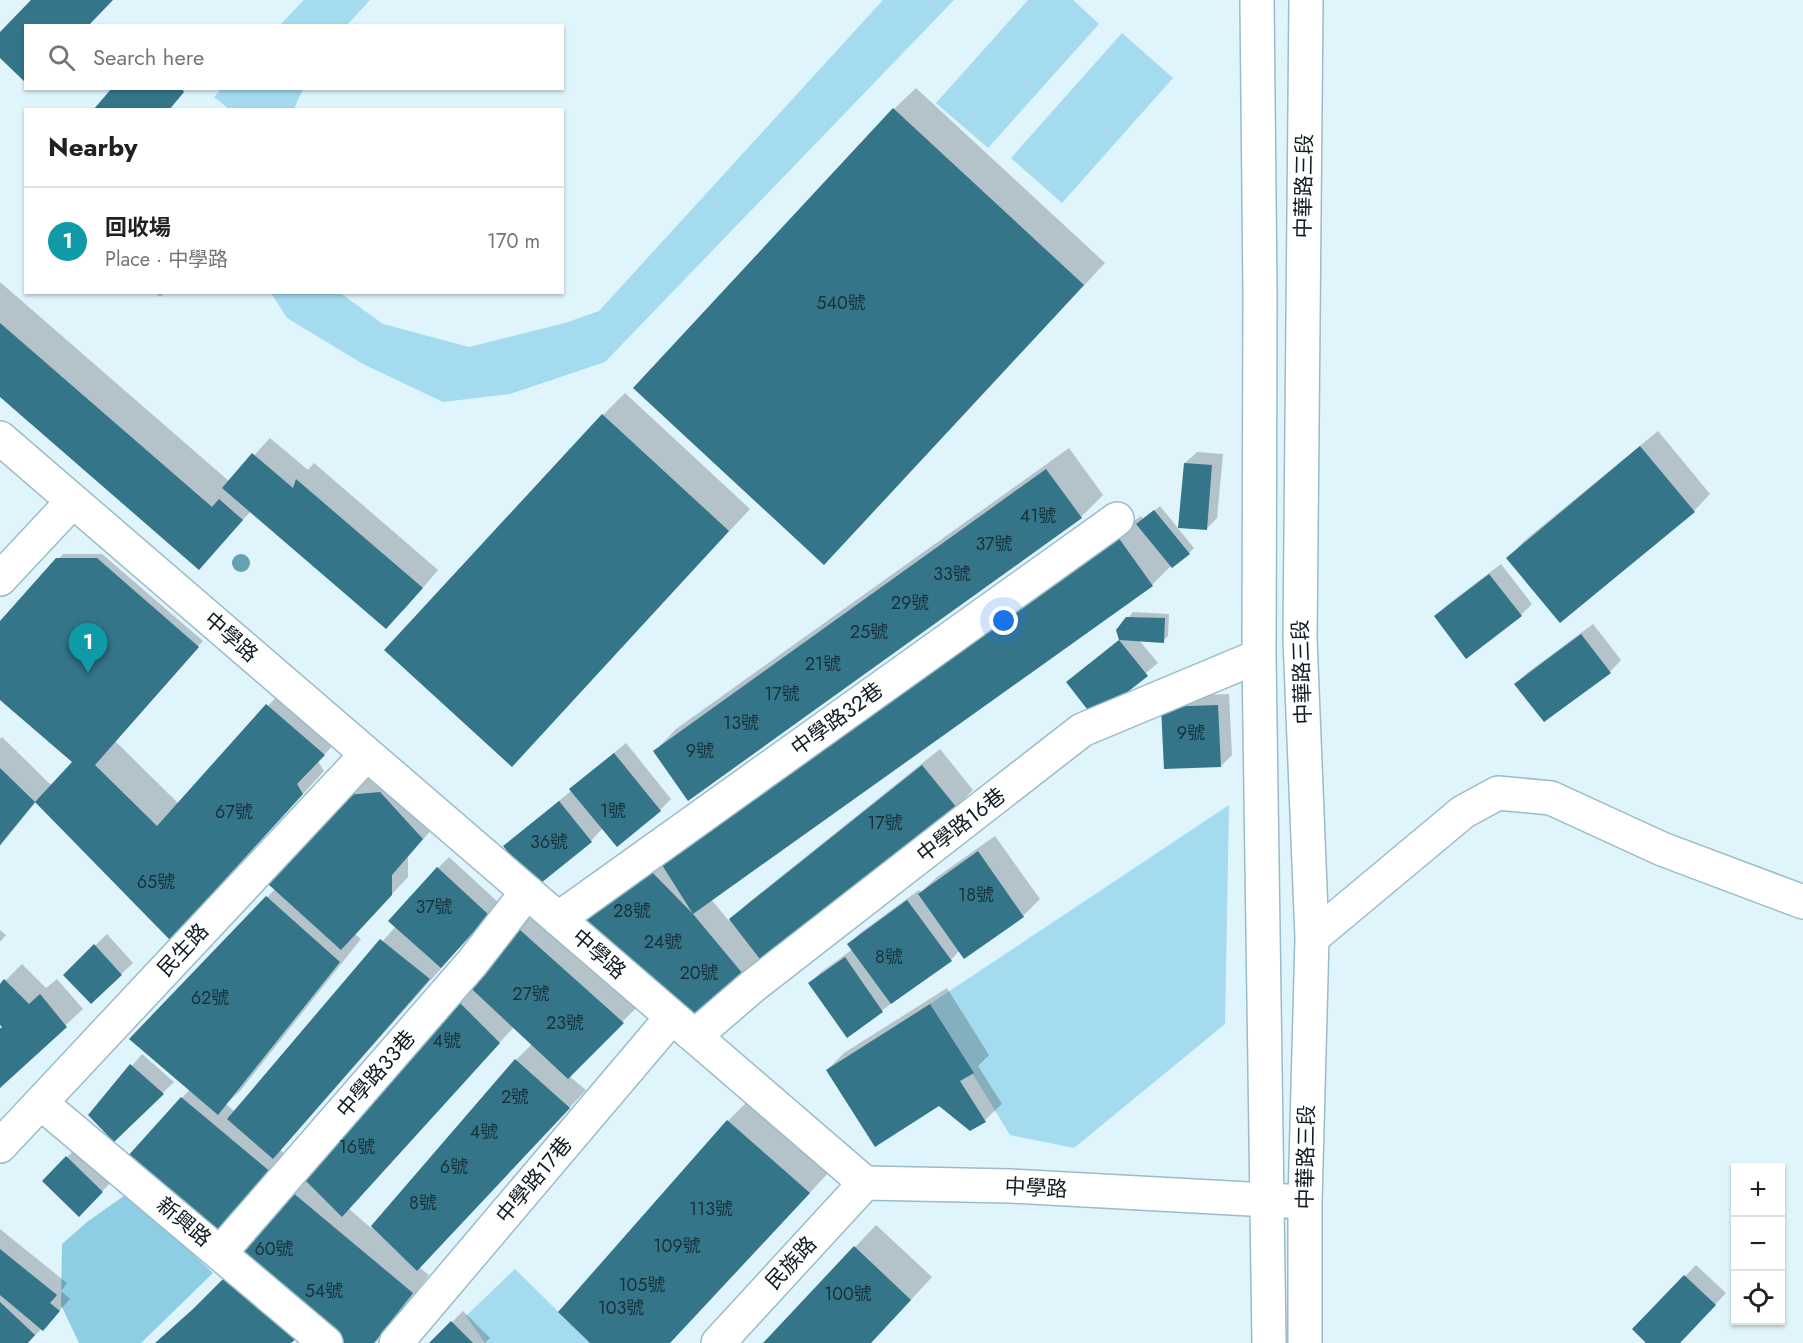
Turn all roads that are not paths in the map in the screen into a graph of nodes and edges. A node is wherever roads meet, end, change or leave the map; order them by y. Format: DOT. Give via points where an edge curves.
graph roads {
  1 [pos="1257,0"];
  2 [pos="1306,0"];
  3 [pos="0,438"];
  4 [pos="73,501"];
  5 [pos="1117,519"];
  6 [pos="0,579"];
  7 [pos="1259,656"];
  8 [pos="367,754"];
  9 [pos="527,892"];
  10 [pos="1803,902"];
  11 [pos="558,919"];
  12 [pos="1312,938"];
  13 [pos="680,1024"];
  14 [pos="41,1103"];
  15 [pos="0,1146"];
  16 [pos="865,1184"];
  17 [pos="1266,1200"];
  18 [pos="1305,1202"];
  19 [pos="220,1253"];
  20 [pos="326,1343"];
  21 [pos="396,1343"];
  22 [pos="718,1343"];
  23 [pos="1269,1343"];
  24 [pos="1305,1343"];
  1 -- 7 [label="street, 中華路三段"];
  2 -- 12 [label="street, 中華路三段" via="1300,639"];
  3 -- 4 [label="street, 中學路"];
  4 -- 6 [label="street"];
  4 -- 8 [label="street, 中學路"];
  5 -- 11 [label="street, 中學路32巷"];
  7 -- 13 [label="street, 中學路16巷" via="1082,730 753,986 696,1035"];
  7 -- 17 [label="street, 中華路三段"];
  8 -- 9 [label="street, 中學路"];
  8 -- 14 [label="street, 民生路"];
  9 -- 11 [label="street, 中學路"];
  9 -- 19 [label="street, 中學路33巷" via="472,963"];
  10 -- 12 [label="street" via="1662,849 1551,798 1498,793 1463,812"];
  11 -- 13 [label="street, 中學路"];
  12 -- 18 [label="street, 中華路三段"];
  13 -- 16 [label="street, 中學路"];
  13 -- 21 [label="street, 中學路17巷"];
  14 -- 15 [label="street, 民生路"];
  14 -- 19 [label="street, 新興路"];
  16 -- 17 [label="street, 中學路" via="1010,1186"];
  16 -- 22 [label="street, 民族路"];
  17 -- 18 [label="street, 中學路"];
  17 -- 23 [label="street, 中華路三段"];
  18 -- 24 [label="street, 中華路三段"];
  19 -- 20 [label="street, 新興路"];
}
